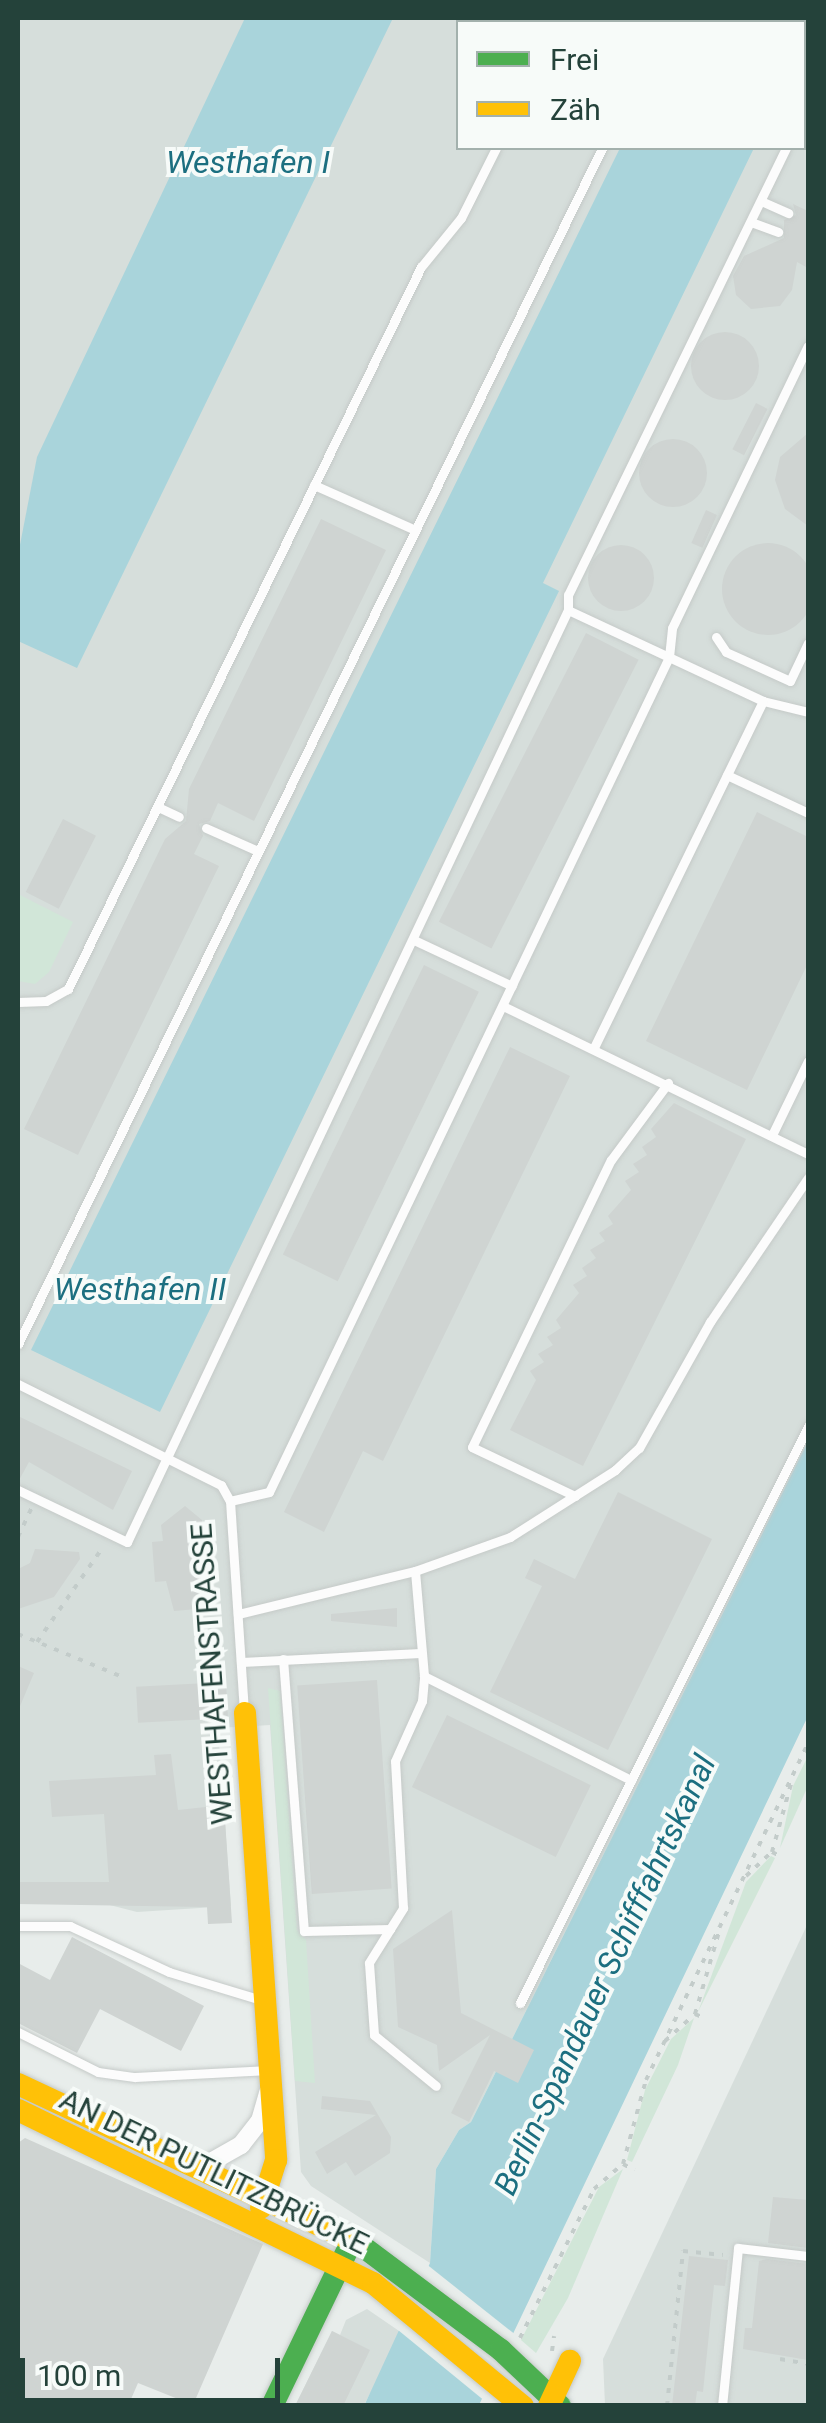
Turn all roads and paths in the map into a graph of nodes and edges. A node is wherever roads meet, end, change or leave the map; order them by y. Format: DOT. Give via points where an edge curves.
graph roads {
  1 [pos="495,150"];
  2 [pos="601,150"];
  3 [pos="785,150"];
  4 [pos="761,201"];
  5 [pos="788,214"];
  6 [pos="751,222"];
  7 [pos="778,232"];
  8 [pos="808,346"];
  9 [pos="314,485"];
  10 [pos="415,530"];
  11 [pos="568,610"];
  12 [pos="716,638"];
  13 [pos="808,643"];
  14 [pos="669,657"];
  15 [pos="763,701"];
  16 [pos="808,712"];
  17 [pos="727,775"];
  18 [pos="158,807"];
  19 [pos="808,813"];
  20 [pos="179,817"];
  21 [pos="206,828"];
  22 [pos="258,851"];
  23 [pos="414,940"];
  24 [pos="512,986"];
  25 [pos="18,1002"];
  26 [pos="503,1006"];
  27 [pos="594,1048"];
  28 [pos="808,1061"];
  29 [pos="668,1083"];
  30 [pos="773,1133"];
  31 [pos="808,1154"];
  32 [pos="808,1178"];
  33 [pos="18,1344"];
  34 [pos="18,1384"];
  35 [pos="808,1426"];
  36 [pos="172,1458"];
  37 [pos="18,1490"];
  38 [pos="574,1496"];
  39 [pos="37,1499"];
  40 [pos="230,1501"];
  41 [pos="111,1534"];
  42 [pos="18,1538"];
  43 [pos="416,1571"];
  44 [pos="238,1614"];
  45 [pos="18,1634"];
  46 [pos="37,1642"];
  47 [pos="422,1653"];
  48 [pos="284,1659"];
  49 [pos="241,1662"];
  50 [pos="424,1676"];
  51 [pos="124,1678"];
  52 [pos="244,1712"];
  53 [pos="808,1744"];
  54 [pos="632,1780"];
  55 [pos="792,1780"];
  56 [pos="772,1852"];
  57 [pos="782,1857"];
  58 [pos="744,1878"];
  59 [pos="18,1926"];
  60 [pos="720,1928"];
  61 [pos="390,1929"];
  62 [pos="264,2001"];
  63 [pos="520,2004"];
  64 [pos="695,2014"];
  65 [pos="706,2020"];
  66 [pos="18,2032"];
  67 [pos="664,2043"];
  68 [pos="269,2079"];
  69 [pos="18,2084"];
  70 [pos="436,2086"];
  71 [pos="18,2110"];
  72 [pos="108,2139"];
  73 [pos="623,2164"];
  74 [pos="202,2167"];
  75 [pos="634,2170"];
  76 [pos="266,2195"];
  77 [pos="256,2220"];
  78 [pos="353,2239"];
  79 [pos="737,2256"];
  80 [pos="808,2256"];
  81 [pos="341,2265"];
  82 [pos="520,2338"];
  83 [pos="570,2360"];
  84 [pos="780,2360"];
  85 [pos="808,2364"];
  86 [pos="554,2402"];
  87 [pos="520,2403"];
  88 [pos="272,2406"];
  89 [pos="666,2406"];
  90 [pos="722,2406"];
  1 -- 9 [label="lane" via="461,218 421,267"];
  2 -- 10 [label="lane"];
  3 -- 4 [label="lane"];
  4 -- 5 [label="lane"];
  4 -- 6 [label="lane"];
  6 -- 7 [label="lane"];
  6 -- 11 [label="lane" via="568,595"];
  8 -- 14 [label="lane" via="672,628"];
  9 -- 10 [label="lane"];
  9 -- 18 [label="lane"];
  10 -- 22 [label="lane"];
  11 -- 14 [label="lane"];
  11 -- 23 [label="lane"];
  12 -- 13 [label="lane" via="726,652 790,680"];
  14 -- 15 [label="lane"];
  14 -- 24 [label="lane"];
  15 -- 16 [label="lane"];
  15 -- 17 [label="lane"];
  17 -- 19 [label="lane"];
  17 -- 27 [label="lane"];
  18 -- 20 [label="lane"];
  18 -- 25 [label="lane" via="68,989 46,1000"];
  21 -- 22 [label="lane"];
  22 -- 33 [label="lane"];
  23 -- 24 [label="lane"];
  23 -- 36 [label="lane"];
  24 -- 26 [label="lane"];
  26 -- 27 [label="lane"];
  26 -- 40 [label="lane" via="269,1492"];
  27 -- 29 [label="lane"];
  28 -- 30 [label="lane"];
  29 -- 30 [label="lane"];
  29 -- 38 [label="lane" via="611,1160 472,1446"];
  30 -- 31 [label="lane"];
  32 -- 38 [label="lane" via="710,1322 639,1448"];
  34 -- 36 [label="lane, WESTHAFENSTRASSE"];
  35 -- 54 [label="lane"];
  36 -- 40 [label="lane, WESTHAFENSTRASSE" via="208,1474"];
  36 -- 41 [label="lane" via="127,1542"];
  37 -- 39 [label="lane"];
  38 -- 43 [label="lane" via="510,1538"];
  39 -- 41 [label="lane"];
  39 -- 42 [label="path"];
  40 -- 44 [label="lane, WESTHAFENSTRASSE"];
  41 -- 46 [label="path"];
  43 -- 44 [label="lane"];
  43 -- 47 [label="lane"];
  44 -- 49 [label="lane, WESTHAFENSTRASSE"];
  45 -- 46 [label="path"];
  46 -- 51 [label="path"];
  47 -- 48 [label="lane"];
  47 -- 50 [label="lane"];
  48 -- 49 [label="lane"];
  48 -- 61 [label="lane" via="304,1931"];
  49 -- 52 [label="lane, WESTHAFENSTRASSE"];
  50 -- 54 [label="lane"];
  50 -- 61 [label="lane" via="422,1700 395,1761 404,1908"];
  52 -- 62 [label="main road, WESTHAFENSTRASSE"];
  53 -- 55 [label="path"];
  54 -- 63 [label="lane"];
  55 -- 56 [label="path"];
  55 -- 58 [label="path"];
  56 -- 57 [label="path"];
  56 -- 58 [label="path"];
  58 -- 60 [label="path"];
  59 -- 62 [label="lane" via="70,1926 169,1972"];
  60 -- 64 [label="path"];
  60 -- 67 [label="path"];
  61 -- 70 [label="lane" via="369,1963 374,2035"];
  62 -- 68 [label="main road, WESTHAFENSTRASSE"];
  64 -- 65 [label="path"];
  64 -- 67 [label="path"];
  66 -- 68 [label="lane" via="98,2072"];
  67 -- 73 [label="path" via="646,2080"];
  68 -- 74 [label="street, WESTHAFENSTRASSE" via="251,2134"];
  68 -- 76 [label="main road, WESTHAFENSTRASSE" via="275,2170"];
  69 -- 72 [label="main road, AN DER PUTLITZBRÜCKE"];
  71 -- 72 [label="main road, AN DER PUTLITZBRÜCKE"];
  72 -- 74 [label="main road, AN DER PUTLITZBRÜCKE"];
  72 -- 77 [label="main road, AN DER PUTLITZBRÜCKE"];
  73 -- 75 [label="path"];
  73 -- 82 [label="path" via="594,2189"];
  74 -- 76 [label="main road, AN DER PUTLITZBRÜCKE"];
  76 -- 77 [label="main road, WESTHAFENSTRASSE"];
  76 -- 78 [label="main road, AN DER PUTLITZBRÜCKE"];
  77 -- 81 [label="main road, AN DER PUTLITZBRÜCKE"];
  78 -- 81 [label="main road"];
  78 -- 86 [label="main road, AN DER PUTLITZBRÜCKE" via="530,2375"];
  79 -- 80 [label="lane" via="738,2248"];
  79 -- 89 [label="path" via="684,2251"];
  79 -- 90 [label="lane"];
  81 -- 87 [label="main road, AN DER PUTLITZBRÜCKE" via="383,2290"];
  81 -- 88 [label="main road"];
  83 -- 86 [label="main road"];
  84 -- 85 [label="path"];
}
